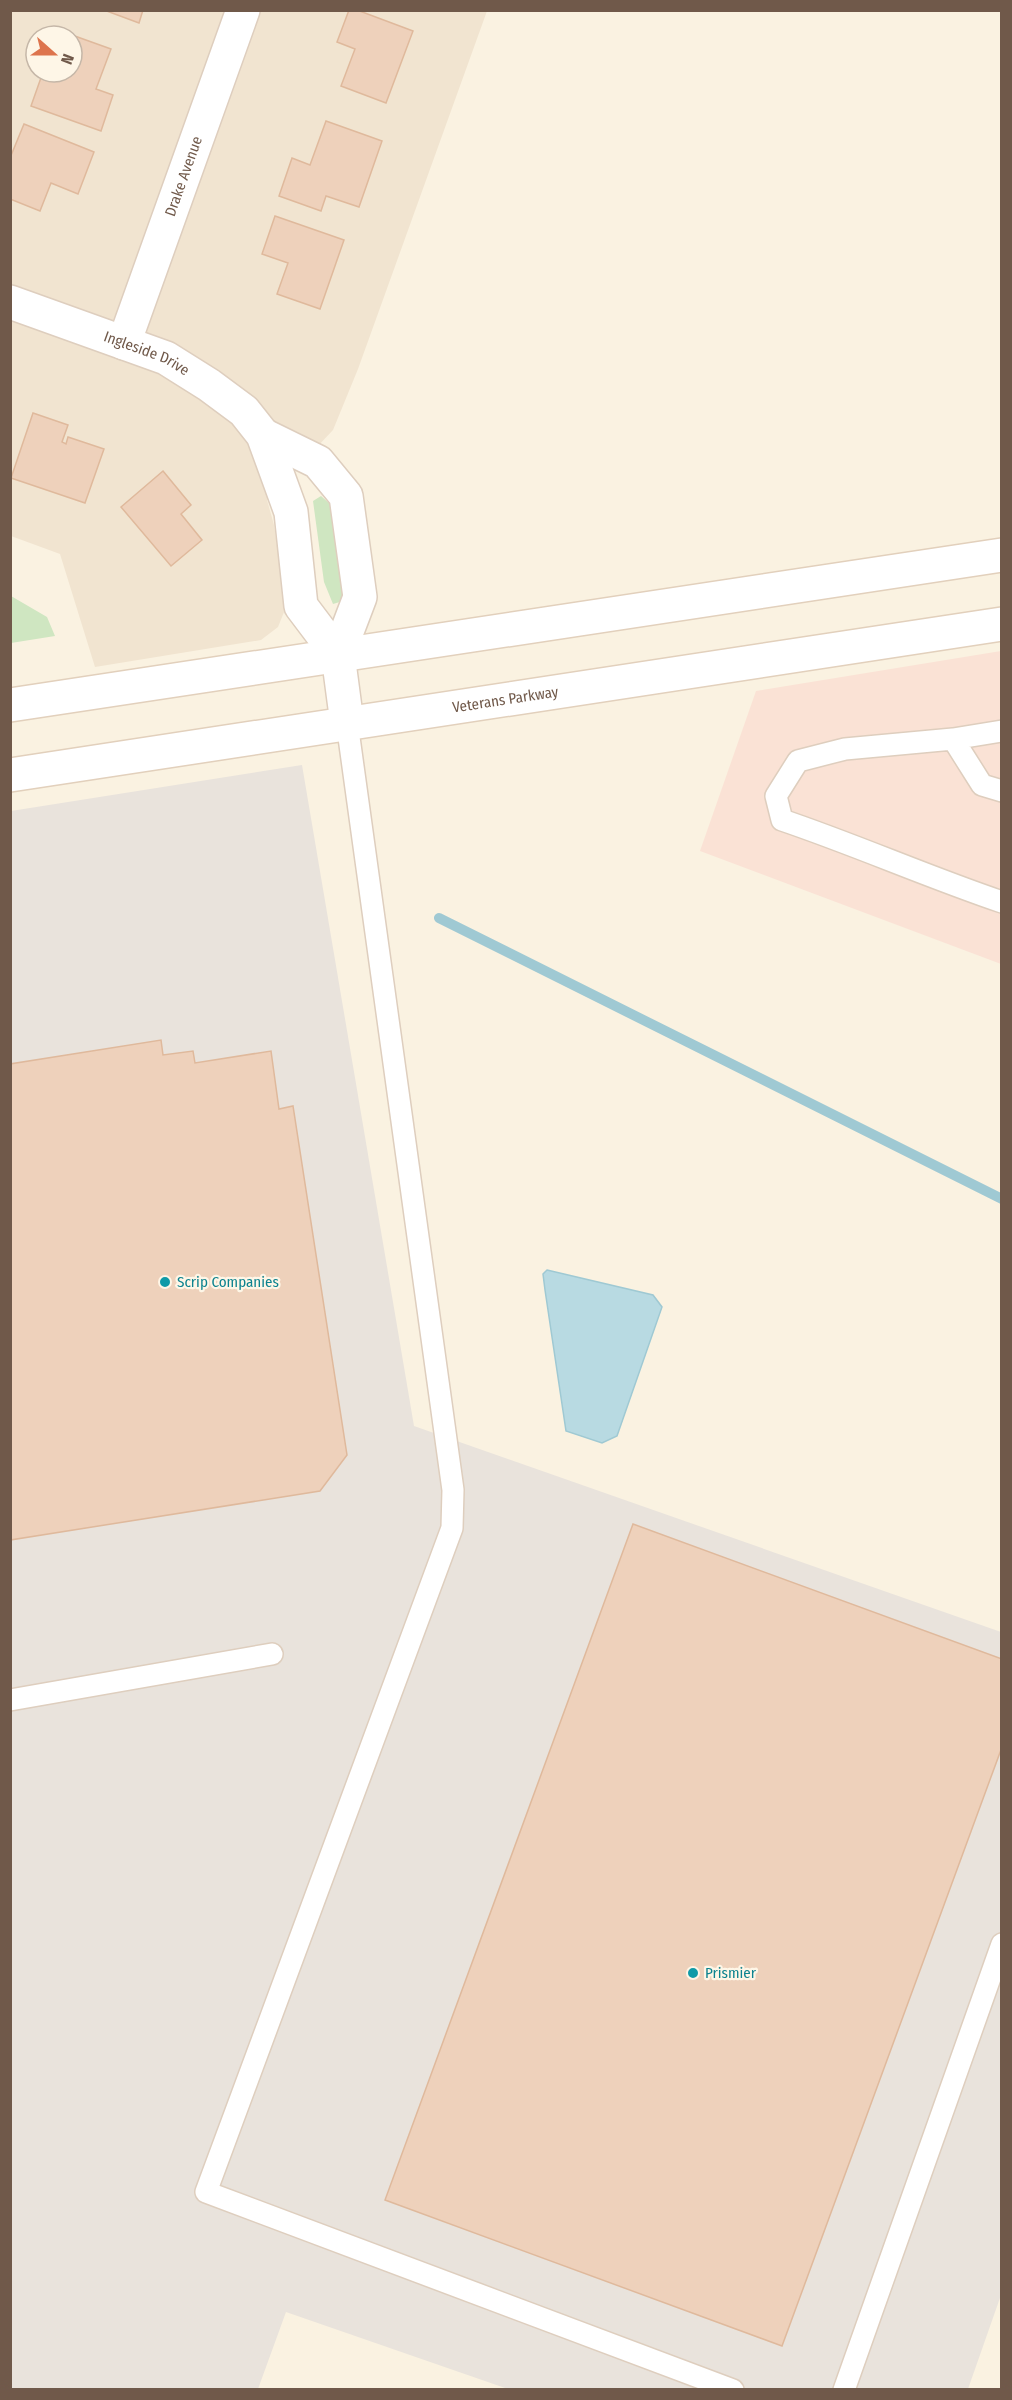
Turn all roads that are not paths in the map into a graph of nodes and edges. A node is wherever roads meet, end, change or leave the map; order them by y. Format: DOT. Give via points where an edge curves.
graph roads {
  1 [pos="243,10"];
  2 [pos="10,302"];
  3 [pos="124,343"];
  4 [pos="263,435"];
  5 [pos="1002,555"];
  6 [pos="1002,624"];
  7 [pos="338,656"];
  8 [pos="10,705"];
  9 [pos="347,723"];
  10 [pos="1002,731"];
  11 [pos="953,740"];
  12 [pos="10,775"];
  13 [pos="1002,791"];
  14 [pos="1002,902"];
  15 [pos="272,1654"];
  16 [pos="10,1700"];
  17 [pos="1002,1944"];
  18 [pos="733,2390"];
  19 [pos="844,2390"];
  1 -- 3 [label="main road, Drake Avenue"];
  2 -- 3 [label="main road, Ingleside Drive"];
  3 -- 4 [label="main road, Ingleside Drive" via="166,358 209,385 244,411"];
  4 -- 7 [label="main road, Ingleside Drive" via="291,512 301,606"];
  4 -- 7 [label="main road, Ingleside Drive" via="318,462 346,496 360,597"];
  5 -- 7 [label="main road"];
  6 -- 9 [label="main road, Veterans Parkway"];
  7 -- 8 [label="main road"];
  7 -- 9 [label="main road, Ingleside Drive"];
  9 -- 12 [label="main road, Veterans Parkway"];
  9 -- 18 [label="lane" via="453,1490 452,1528 206,2193"];
  10 -- 11 [label="lane"];
  11 -- 13 [label="lane" via="982,785"];
  11 -- 14 [label="lane" via="845,749 798,761 776,796 782,820"];
  15 -- 16 [label="lane"];
  17 -- 19 [label="lane"];
}
